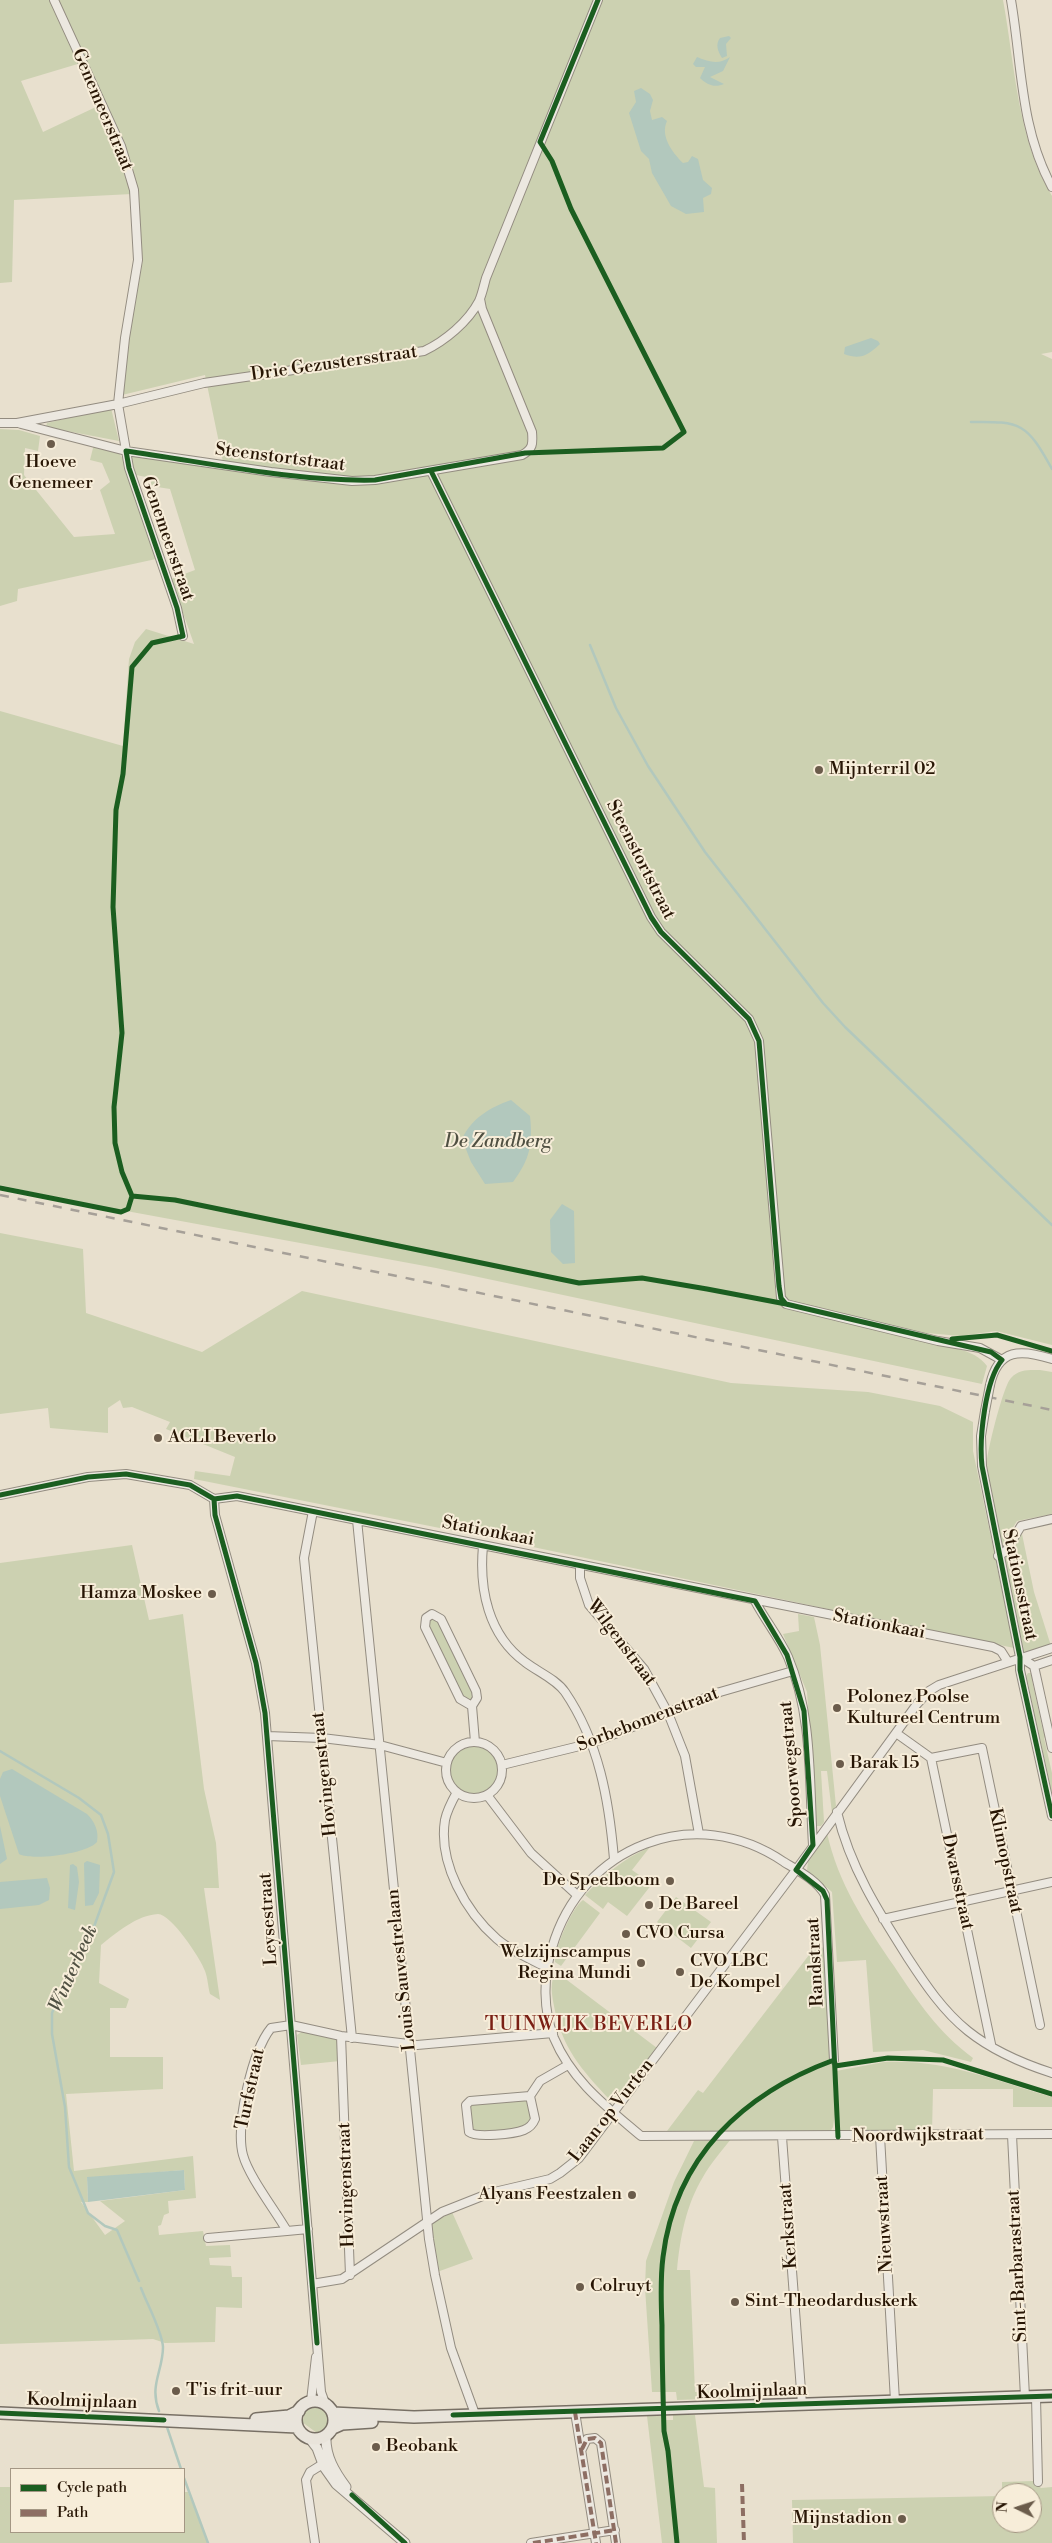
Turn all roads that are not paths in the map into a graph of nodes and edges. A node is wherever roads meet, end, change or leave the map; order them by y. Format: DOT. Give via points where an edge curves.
graph roads {
  1 [pos="54,0"];
  2 [pos="598,0"];
  3 [pos="1011,0"];
  4 [pos="1052,187"];
  5 [pos="480,299"];
  6 [pos="118,404"];
  7 [pos="0,423"];
  8 [pos="17,423"];
  9 [pos="126,451"];
  10 [pos="431,471"];
  11 [pos="183,636"];
  12 [pos="1052,1359"];
  13 [pos="1002,1360"];
  14 [pos="0,1495"];
  15 [pos="214,1499"];
  16 [pos="313,1511"];
  17 [pos="1052,1519"];
  18 [pos="357,1520"];
  19 [pos="483,1546"];
  20 [pos="998,1556"];
  21 [pos="580,1565"];
  22 [pos="755,1601"];
  23 [pos="1052,1648"];
  24 [pos="1020,1657"];
  25 [pos="1052,1660"];
  26 [pos="1008,1662"];
  27 [pos="1034,1666"];
  28 [pos="793,1671"];
  29 [pos="472,1706"];
  30 [pos="668,1712"];
  31 [pos="896,1733"];
  32 [pos="267,1736"];
  33 [pos="322,1738"];
  34 [pos="476,1742"];
  35 [pos="592,1743"];
  36 [pos="380,1744"];
  37 [pos="1052,1748"];
  38 [pos="932,1758"];
  39 [pos="447,1763"];
  40 [pos="502,1765"];
  41 [pos="457,1792"];
  42 [pos="488,1795"];
  43 [pos="837,1812"];
  44 [pos="1052,1816"];
  45 [pos="700,1834"];
  46 [pos="813,1845"];
  47 [pos="614,1859"];
  48 [pos="796,1870"];
  49 [pos="1052,1882"];
  50 [pos="1011,1891"];
  51 [pos="577,1895"];
  52 [pos="960,1901"];
  53 [pos="883,1919"];
  54 [pos="546,1968"];
  55 [pos="291,2025"];
  56 [pos="1040,2025"];
  57 [pos="553,2032"];
  58 [pos="341,2036"];
  59 [pos="352,2038"];
  60 [pos="410,2044"];
  61 [pos="991,2044"];
  62 [pos="834,2060"];
  63 [pos="568,2065"];
  64 [pos="1052,2073"];
  65 [pos="530,2096"];
  66 [pos="614,2113"];
  67 [pos="1052,2134"];
  68 [pos="1012,2135"];
  69 [pos="880,2136"];
  70 [pos="782,2137"];
  71 [pos="427,2221"];
  72 [pos="308,2229"];
  73 [pos="288,2231"];
  74 [pos="208,2238"];
  75 [pos="350,2274"];
  76 [pos="312,2284"];
  77 [pos="317,2343"];
  78 [pos="1052,2396"];
  79 [pos="1030,2397"];
  80 [pos="311,2401"];
  81 [pos="895,2401"];
  82 [pos="325,2403"];
  83 [pos="802,2404"];
  84 [pos="298,2411"];
  85 [pos="333,2412"];
  86 [pos="576,2412"];
  87 [pos="0,2413"];
  88 [pos="474,2414"];
  89 [pos="414,2417"];
  90 [pos="210,2422"];
  91 [pos="297,2427"];
  92 [pos="330,2432"];
  93 [pos="310,2439"];
  94 [pos="582,2449"];
  95 [pos="326,2462"];
  96 [pos="1038,2482"];
  97 [pos="615,2530"];
  98 [pos="594,2534"];
  99 [pos="315,2543"];
  100 [pos="405,2543"];
  101 [pos="532,2543"];
  102 [pos="596,2543"];
  103 [pos="616,2543"];
  1 -- 6 [label="street, Genemeerstraat" via="120,146 134,190 138,260"];
  2 -- 5 [label="street, Drie Gezustersstraat"];
  3 -- 4 [label="street" via="1028,122 1039,160"];
  5 -- 6 [label="street, Drie Gezustersstraat" via="451,334 424,351 204,383"];
  5 -- 10 [label="street, Steenstortstraat" via="532,432 533,444 522,455"];
  6 -- 8 [label="street"];
  6 -- 9 [label="street, Genemeerstraat"];
  7 -- 8 [label="street"];
  8 -- 9 [label="street, Steenstortstraat"];
  9 -- 10 [label="street, Steenstortstraat" via="270,472 352,480 375,480"];
  9 -- 11 [label="street, Genemeerstraat"];
  10 -- 13 [label="street, Steenstortstraat" via="651,917 749,1019 759,1041 782,1298 786,1304 980,1348"];
  12 -- 13 [label="street" via="1027,1352"];
  13 -- 20 [label="street, Stationsstraat, bridge" via="990,1385 981,1436 981,1459"];
  14 -- 15 [label="street" via="88,1477 126,1474 190,1485"];
  15 -- 16 [label="street, Stationkaai" via="237,1496"];
  15 -- 32 [label="street, Leysestraat" via="215,1515 256,1663"];
  16 -- 18 [label="street, Stationkaai"];
  16 -- 33 [label="street, Hovingenstraat" via="304,1558"];
  17 -- 20 [label="street" via="1021,1526 1006,1551"];
  18 -- 19 [label="street, Stationkaai"];
  18 -- 36 [label="street, Louis Sauvestrelaan"];
  19 -- 21 [label="street, Stationkaai"];
  19 -- 35 [label="street" via="482,1584 492,1619 511,1649 564,1691"];
  20 -- 24 [label="street, Stationsstraat"];
  21 -- 22 [label="street, Stationkaai"];
  21 -- 30 [label="street, Wilgenstraat" via="580,1578 589,1605 644,1670"];
  22 -- 26 [label="street, Stationkaai" via="993,1647 1001,1651"];
  22 -- 28 [label="street, Spoorwegstraat"];
  23 -- 24 [label="street, Laan op Vurten"];
  24 -- 26 [label="street, Laan op Vurten"];
  24 -- 27 [label="street, Stationsstraat"];
  24 -- 44 [label="street, Stationsstraat" via="1020,1670"];
  25 -- 27 [label="street"];
  26 -- 31 [label="street, Laan op Vurten" via="929,1691"];
  27 -- 37 [label="street, Stationsstraat"];
  28 -- 30 [label="street, Sorbebomenstraat" via="736,1686"];
  28 -- 46 [label="street, Spoorwegstraat" via="804,1711"];
  29 -- 29 [label="street" via="477,1698 476,1691 441,1619 437,1615 429,1615 425,1627 460,1699"];
  29 -- 34 [label="street"];
  30 -- 35 [label="street, Sorbebomenstraat"];
  30 -- 45 [label="street, Wilgenstraat" via="685,1756"];
  31 -- 38 [label="street"];
  31 -- 43 [label="street, Laan op Vurten"];
  32 -- 33 [label="street"];
  32 -- 55 [label="street, Leysestraat"];
  33 -- 36 [label="street"];
  33 -- 59 [label="street, Hovingenstraat"];
  34 -- 39 [label="street" via="457,1747"];
  34 -- 40 [label="street" via="493,1749"];
  35 -- 40 [label="street, Sorbebomenstraat"];
  35 -- 47 [label="street" via="607,1793"];
  36 -- 39 [label="street"];
  36 -- 60 [label="street, Louis Sauvestrelaan"];
  38 -- 50 [label="street, Klimopstraat" via="982,1748"];
  38 -- 52 [label="street, Dwarsstraat"];
  39 -- 41 [label="street" via="447,1776"];
  40 -- 42 [label="street" via="501,1779"];
  41 -- 42 [label="street" via="475,1798"];
  41 -- 54 [label="street" via="445,1822 445,1846 460,1890 479,1920 498,1940"];
  42 -- 51 [label="street" via="531,1853"];
  43 -- 46 [label="street, Laan op Vurten"];
  43 -- 53 [label="street" via="856,1870"];
  45 -- 47 [label="street, Randstraat" via="644,1843"];
  45 -- 48 [label="street, Randstraat" via="721,1836 764,1848"];
  46 -- 48 [label="street, Laan op Vurten"];
  47 -- 51 [label="street, Randstraat"];
  48 -- 62 [label="street, Randstraat" via="823,1891 827,1900"];
  48 -- 66 [label="street, Laan op Vurten"];
  49 -- 50 [label="street"];
  50 -- 52 [label="street"];
  50 -- 56 [label="street, Klimopstraat"];
  51 -- 54 [label="street, Noordwijkstraat" via="556,1932"];
  52 -- 53 [label="street"];
  52 -- 61 [label="street, Dwarsstraat"];
  53 -- 64 [label="street" via="925,1983 967,2030 997,2051"];
  54 -- 57 [label="street, Noordwijkstraat" via="546,1996"];
  55 -- 58 [label="street"];
  55 -- 72 [label="street, Leysestraat"];
  55 -- 73 [label="street, Turfstraat" via="271,2028 262,2039 254,2056 241,2127 243,2157"];
  57 -- 60 [label="street"];
  57 -- 63 [label="street, Noordwijkstraat"];
  58 -- 59 [label="street"];
  58 -- 75 [label="street, Hovingenstraat"];
  59 -- 60 [label="street"];
  60 -- 71 [label="street, Louis Sauvestrelaan"];
  63 -- 65 [label="street" via="540,2081"];
  63 -- 66 [label="street, Noordwijkstraat" via="586,2088"];
  65 -- 65 [label="street" via="470,2101 466,2109 469,2132 475,2136 528,2128 534,2119"];
  66 -- 70 [label="street, Noordwijkstraat" via="641,2136 651,2138"];
  66 -- 71 [label="street, Laan op Vurten" via="579,2158 560,2174 538,2183 477,2198"];
  67 -- 68 [label="street, Noordwijkstraat"];
  68 -- 69 [label="street, Noordwijkstraat"];
  68 -- 79 [label="street, Sint-Barbarastraat"];
  69 -- 70 [label="street, Noordwijkstraat"];
  69 -- 81 [label="street, Nieuwstraat"];
  70 -- 83 [label="street, Kerkstraat"];
  71 -- 75 [label="street, Laan op Vurten"];
  71 -- 88 [label="street, Louis Sauvestrelaan" via="451,2348"];
  72 -- 73 [label="street"];
  72 -- 76 [label="street, Leysestraat"];
  73 -- 74 [label="street"];
  75 -- 76 [label="street, Laan op Vurten" via="336,2281"];
  76 -- 77 [label="street, Leysestraat"];
  77 -- 80 [label="street, Leysestraat"];
  77 -- 82 [label="street, Leysestraat" via="321,2392"];
  78 -- 79 [label="main road, Koolmijnlaan"];
  79 -- 81 [label="main road, Koolmijnlaan"];
  79 -- 96 [label="street, Sint-Barbarastraat"];
  80 -- 82 [label="main road"];
  80 -- 84 [label="main road"];
  81 -- 83 [label="main road, Koolmijnlaan"];
  82 -- 85 [label="main road"];
  83 -- 86 [label="main road, Koolmijnlaan"];
  84 -- 90 [label="main road, Koolmijnlaan" via="284,2417"];
  84 -- 91 [label="main road"];
  85 -- 89 [label="main road, Koolmijnlaan"];
  85 -- 92 [label="main road"];
  86 -- 88 [label="main road, Koolmijnlaan"];
  86 -- 94 [label="street"];
  87 -- 90 [label="main road, Koolmijnlaan"];
  88 -- 89 [label="main road, Koolmijnlaan"];
  89 -- 92 [label="main road, Koolmijnlaan" via="348,2423"];
  90 -- 91 [label="main road, Koolmijnlaan"];
  91 -- 93 [label="main road"];
  92 -- 93 [label="main road"];
  92 -- 95 [label="street"];
  93 -- 95 [label="street"];
  94 -- 97 [label="street" via="587,2439 595,2438 601,2443"];
  94 -- 98 [label="street"];
  95 -- 99 [label="street" via="310,2472 306,2480"];
  95 -- 100 [label="street" via="352,2495"];
  97 -- 98 [label="street"];
  97 -- 103 [label="street"];
  98 -- 101 [label="street"];
  98 -- 102 [label="street"];
}
